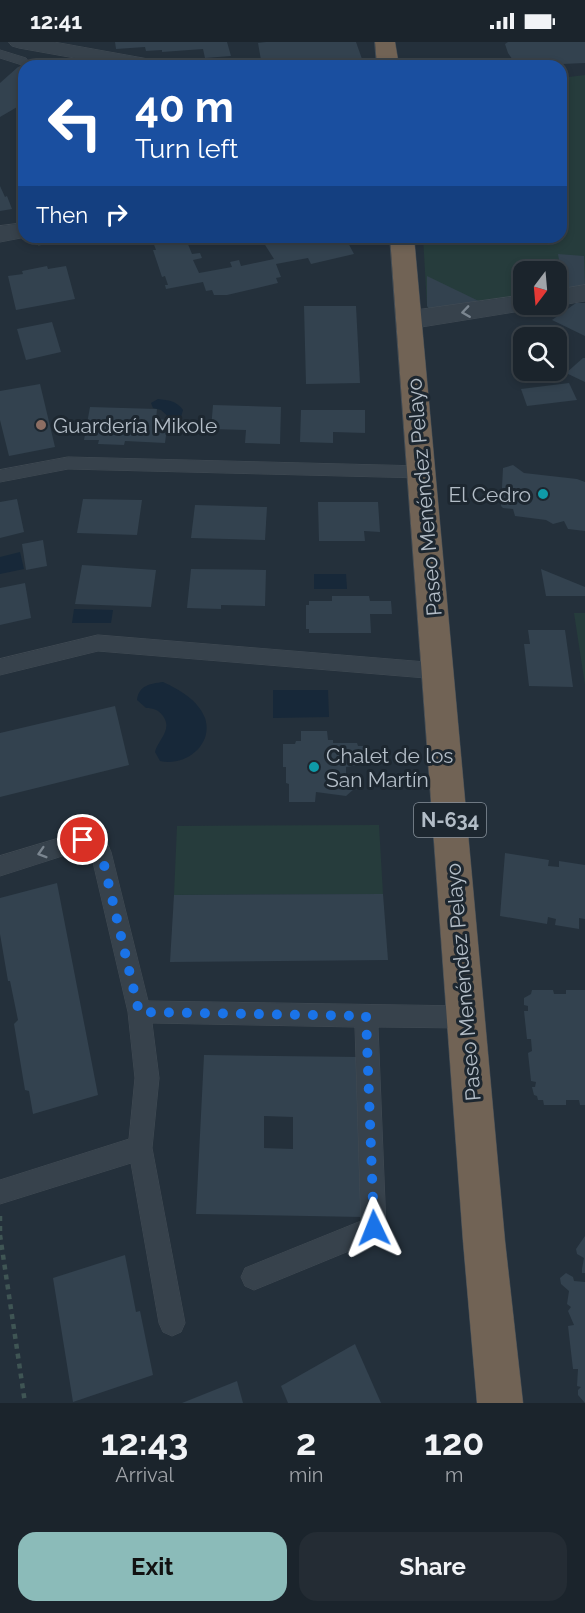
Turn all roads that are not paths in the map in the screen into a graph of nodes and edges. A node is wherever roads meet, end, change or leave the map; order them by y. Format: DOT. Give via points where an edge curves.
graph roads {
  1 [pos="385,42"];
  2 [pos="20,52"];
  3 [pos="0,54"];
  4 [pos="97,60"];
  5 [pos="387,60"];
  6 [pos="18,231"];
  7 [pos="0,234"];
  8 [pos="403,243"];
  9 [pos="585,293"];
  10 [pos="567,296"];
  11 [pos="513,305"];
  12 [pos="409,320"];
  13 [pos="422,472"];
  14 [pos="0,476"];
  15 [pos="0,667"];
  16 [pos="438,671"];
  17 [pos="0,866"];
  18 [pos="139,1012"];
  19 [pos="366,1016"];
  20 [pos="466,1017"];
  21 [pos="140,1148"];
  22 [pos="0,1192"];
  23 [pos="254,1277"];
  24 [pos="172,1323"];
  25 [pos="500,1403"];
  1 -- 5 [label="highway"];
  2 -- 3 [label="lane"];
  2 -- 4 [label="street"];
  6 -- 7 [label="street"];
  8 -- 12 [label="highway, Paseo Menéndez Pelayo / N-634"];
  9 -- 10 [label="street"];
  11 -- 12 [label="street, one-way"];
  12 -- 13 [label="highway, Paseo Menéndez Pelayo / N-634"];
  13 -- 14 [label="lane" via="68,464"];
  13 -- 16 [label="highway, Paseo Menéndez Pelayo / N-634"];
  15 -- 16 [label="lane" via="98,643"];
  16 -- 20 [label="highway, Paseo Menéndez Pelayo / N-634"];
  18 -- 17 [label="lane, one-way" via="101,852 83,840"];
  18 -- 19 [label="lane"];
  18 -- 21 [label="lane" via="147,1078"];
  19 -- 20 [label="lane"];
  19 -- 23 [label="lane" via="374,1228"];
  20 -- 25 [label="highway, Paseo Menéndez Pelayo / N-634"];
  21 -- 22 [label="lane"];
  21 -- 24 [label="lane"];
}
